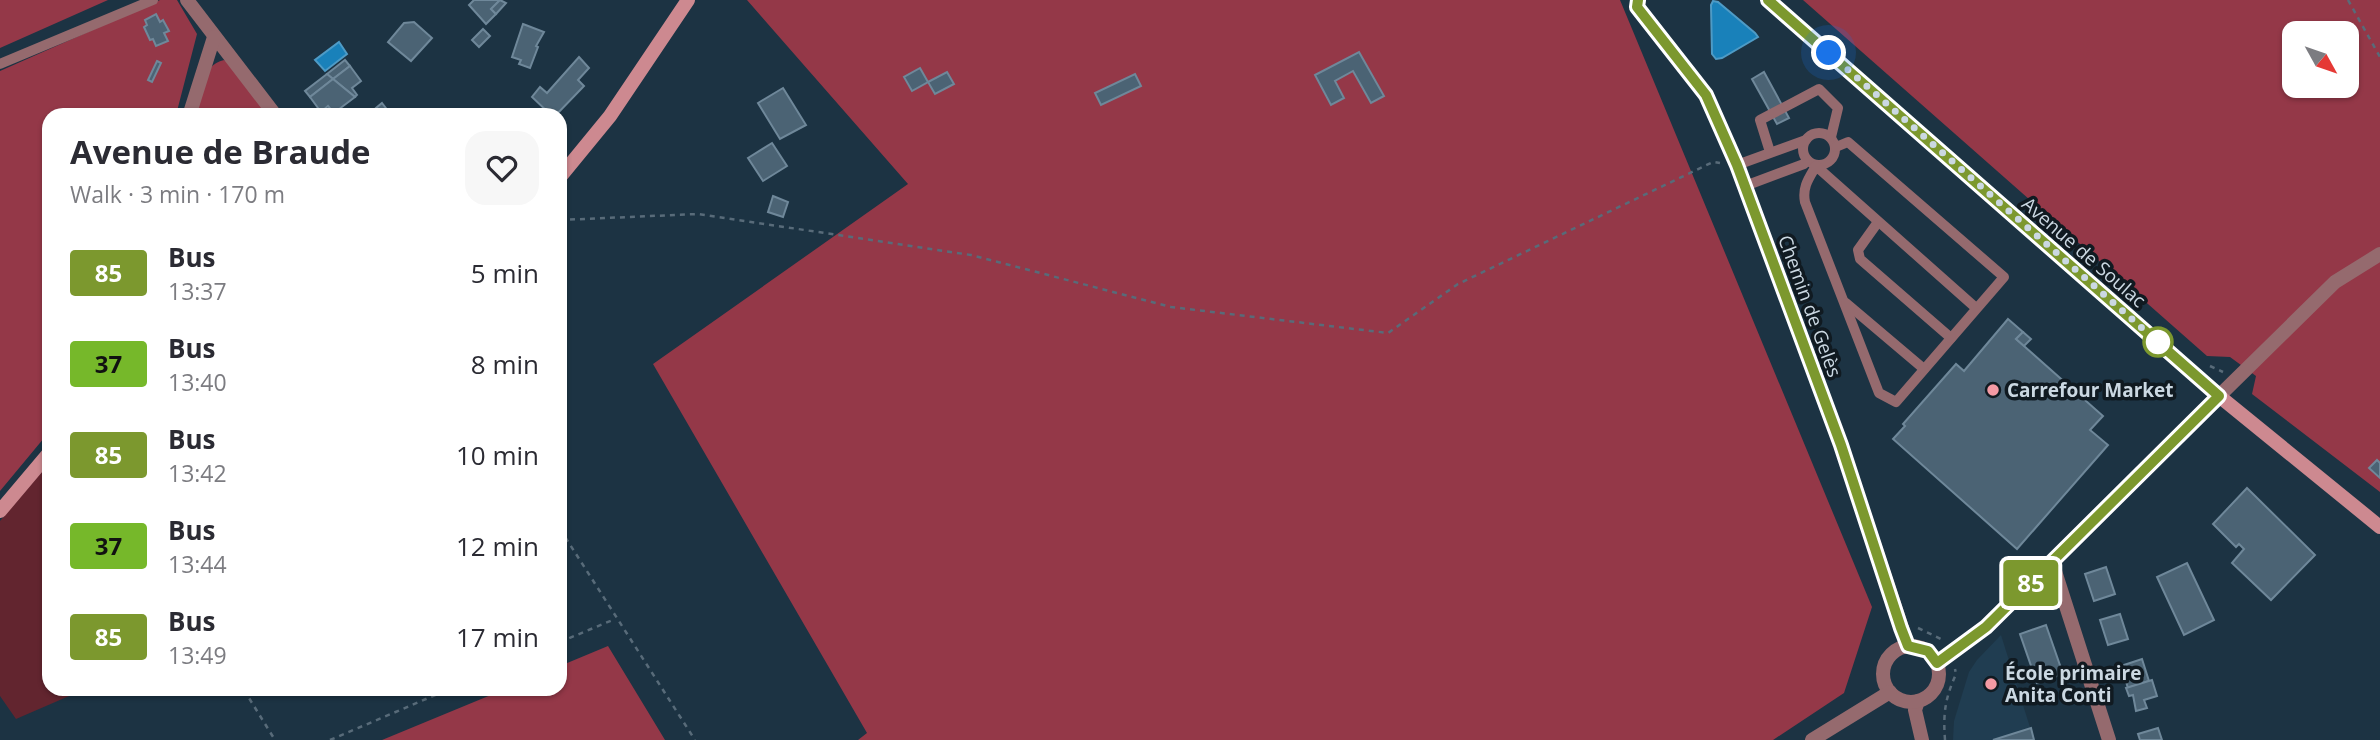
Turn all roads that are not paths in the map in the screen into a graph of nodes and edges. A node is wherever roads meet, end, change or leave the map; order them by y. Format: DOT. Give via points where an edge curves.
graph roads {
  1 [pos="152,0"];
  2 [pos="187,0"];
  3 [pos="688,0"];
  4 [pos="1638,0"];
  5 [pos="1768,0"];
  6 [pos="214,37"];
  7 [pos="0,64"];
  8 [pos="192,108"];
  9 [pos="270,108"];
  10 [pos="1806,139"];
  11 [pos="1833,142"];
  12 [pos="1770,152"];
  13 [pos="1812,163"];
  14 [pos="1737,165"];
  15 [pos="567,169"];
  16 [pos="1745,186"];
  17 [pos="1878,222"];
  18 [pos="2380,254"];
  19 [pos="1844,302"];
  20 [pos="1976,308"];
  21 [pos="1951,338"];
  22 [pos="1924,369"];
  23 [pos="2219,396"];
  24 [pos="42,461"];
  25 [pos="0,511"];
  26 [pos="2380,527"];
  27 [pos="2052,562"];
  28 [pos="1914,647"];
  29 [pos="1937,663"];
  30 [pos="1890,692"];
  31 [pos="1918,701"];
  32 [pos="1812,740"];
  33 [pos="1922,740"];
  34 [pos="2109,740"];
  1 -- 7 [label="lane"];
  2 -- 6 [label="street"];
  3 -- 15 [label="main road" via="611,116"];
  4 -- 14 [label="street, Chemin de Gelès" via="1637,7 1706,95"];
  5 -- 23 [label="main road, Avenue de Soulac"];
  6 -- 8 [label="street"];
  6 -- 9 [label="street"];
  10 -- 11 [label="lane" via="1820,133"];
  10 -- 12 [label="lane"];
  10 -- 13 [label="lane" via="1803,150"];
  11 -- 12 [label="lane" via="1838,108 1819,89 1760,120"];
  11 -- 13 [label="lane" via="1831,161"];
  11 -- 20 [label="lane" via="1848,142 2004,276"];
  12 -- 14 [label="lane"];
  13 -- 16 [label="lane"];
  13 -- 17 [label="lane"];
  13 -- 19 [label="lane" via="1803,193 1805,202"];
  14 -- 16 [label="street, Chemin de Gelès"];
  16 -- 28 [label="street, Chemin de Gelès"];
  17 -- 20 [label="lane"];
  17 -- 21 [label="lane" via="1858,250 1860,259"];
  18 -- 23 [label="street" via="2335,282"];
  19 -- 22 [label="lane"];
  19 -- 22 [label="lane" via="1879,393 1896,402"];
  20 -- 21 [label="lane"];
  21 -- 22 [label="lane"];
  23 -- 26 [label="main road, Avenue de Soulac"];
  23 -- 27 [label="street"];
  24 -- 25 [label="main road"];
  27 -- 29 [label="street" via="1986,627"];
  27 -- 34 [label="street"];
  28 -- 29 [label="street"];
  28 -- 30 [label="street" via="1900,648 1887,659 1883,676"];
  29 -- 31 [label="street" via="1934,690"];
  30 -- 31 [label="street" via="1902,701"];
  30 -- 32 [label="street"];
  31 -- 33 [label="street"];
}
